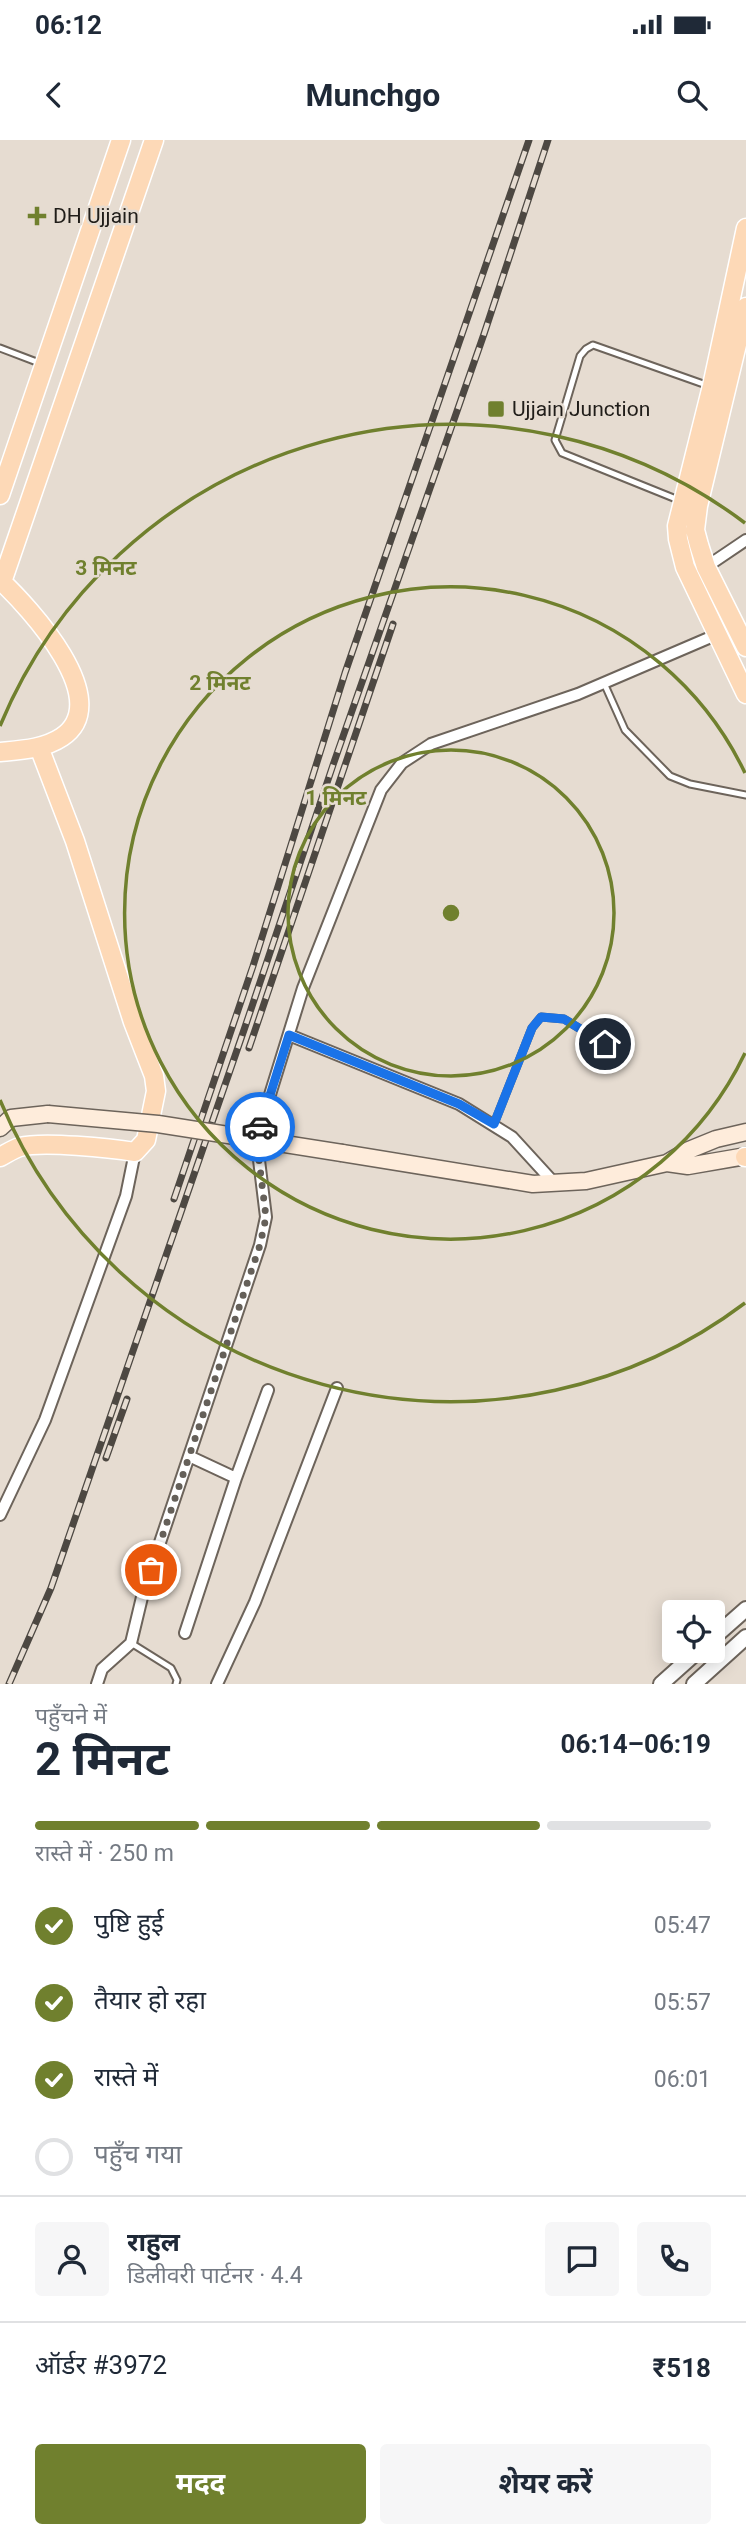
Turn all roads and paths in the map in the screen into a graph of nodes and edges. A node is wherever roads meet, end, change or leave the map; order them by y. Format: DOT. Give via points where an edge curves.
graph roads {
  1 [pos="121,140"];
  2 [pos="153,140"];
  3 [pos="746,228"];
  4 [pos="746,307"];
  5 [pos="0,348"];
  6 [pos="45,365"];
  7 [pos="719,390"];
  8 [pos="0,495"];
  9 [pos="690,504"];
  10 [pos="746,540"];
  11 [pos="706,567"];
  12 [pos="1,581"];
  13 [pos="718,634"];
  14 [pos="746,648"];
  15 [pos="744,682"];
  16 [pos="604,683"];
  17 [pos="39,747"];
  18 [pos="0,752"];
  19 [pos="746,795"];
  20 [pos="289,1035"];
  21 [pos="605,1044"];
  22 [pos="4,1122"];
  23 [pos="494,1124"];
  24 [pos="746,1132"];
  25 [pos="135,1152"];
  26 [pos="0,1157"];
  27 [pos="746,1157"];
  28 [pos="667,1163"];
  29 [pos="555,1184"];
  30 [pos="337,1388"];
  31 [pos="268,1390"];
  32 [pos="191,1457"];
  33 [pos="236,1478"];
  34 [pos="0,1515"];
  35 [pos="746,1609"];
  36 [pos="725,1628"];
  37 [pos="185,1633"];
  38 [pos="746,1637"];
  39 [pos="131,1643"];
  40 [pos="685,1663"];
  41 [pos="675,1672"];
  42 [pos="97,1684"];
  43 [pos="176,1684"];
  44 [pos="216,1684"];
  45 [pos="661,1684"];
  46 [pos="688,1684"];
  47 [pos="694,1684"];
  1 -- 6 [label="main road"];
  2 -- 12 [label="main road"];
  3 -- 7 [label="main road"];
  4 -- 7 [label="main road"];
  5 -- 6 [label="lane"];
  6 -- 8 [label="main road"];
  7 -- 9 [label="main road"];
  7 -- 9 [label="lane" via="593,345 580,355 555,440 562,453"];
  9 -- 11 [label="main road"];
  9 -- 13 [label="main road" via="677,526 680,552"];
  10 -- 11 [label="street"];
  11 -- 14 [label="main road"];
  12 -- 17 [label="main road" via="56,645 79,700 79,716 72,728"];
  13 -- 15 [label="main road"];
  13 -- 16 [label="street"];
  16 -- 19 [label="lane" via="625,730 670,776"];
  16 -- 20 [label="street" via="431,744 402,763 381,790"];
  17 -- 18 [label="main road"];
  17 -- 25 [label="main road" via="154,1076 156,1091 146,1140"];
  20 -- 23 [label="street" via="459,1104"];
  20 -- 32 [label="street" via="260,1126 266,1217 260,1245"];
  21 -- 23 [label="lane" via="564,1019 541,1017 532,1028"];
  22 -- 29 [label="main road, bridge" via="48,1114 158,1124"];
  23 -- 29 [label="street"];
  24 -- 28 [label="main road" via="707,1143"];
  25 -- 26 [label="main road" via="33,1145"];
  25 -- 34 [label="street" via="126,1196 45,1420"];
  27 -- 28 [label="main road" via="688,1166"];
  28 -- 29 [label="main road"];
  30 -- 44 [label="street" via="255,1602"];
  31 -- 33 [label="street"];
  32 -- 33 [label="street"];
  32 -- 39 [label="street"];
  33 -- 37 [label="street"];
  35 -- 36 [label="street"];
  38 -- 47 [label="street"];
  39 -- 42 [label="street" via="102,1669"];
  39 -- 43 [label="lane" via="171,1668"];
  40 -- 41 [label="street"];
  41 -- 45 [label="street"];
  41 -- 46 [label="street"];
}
